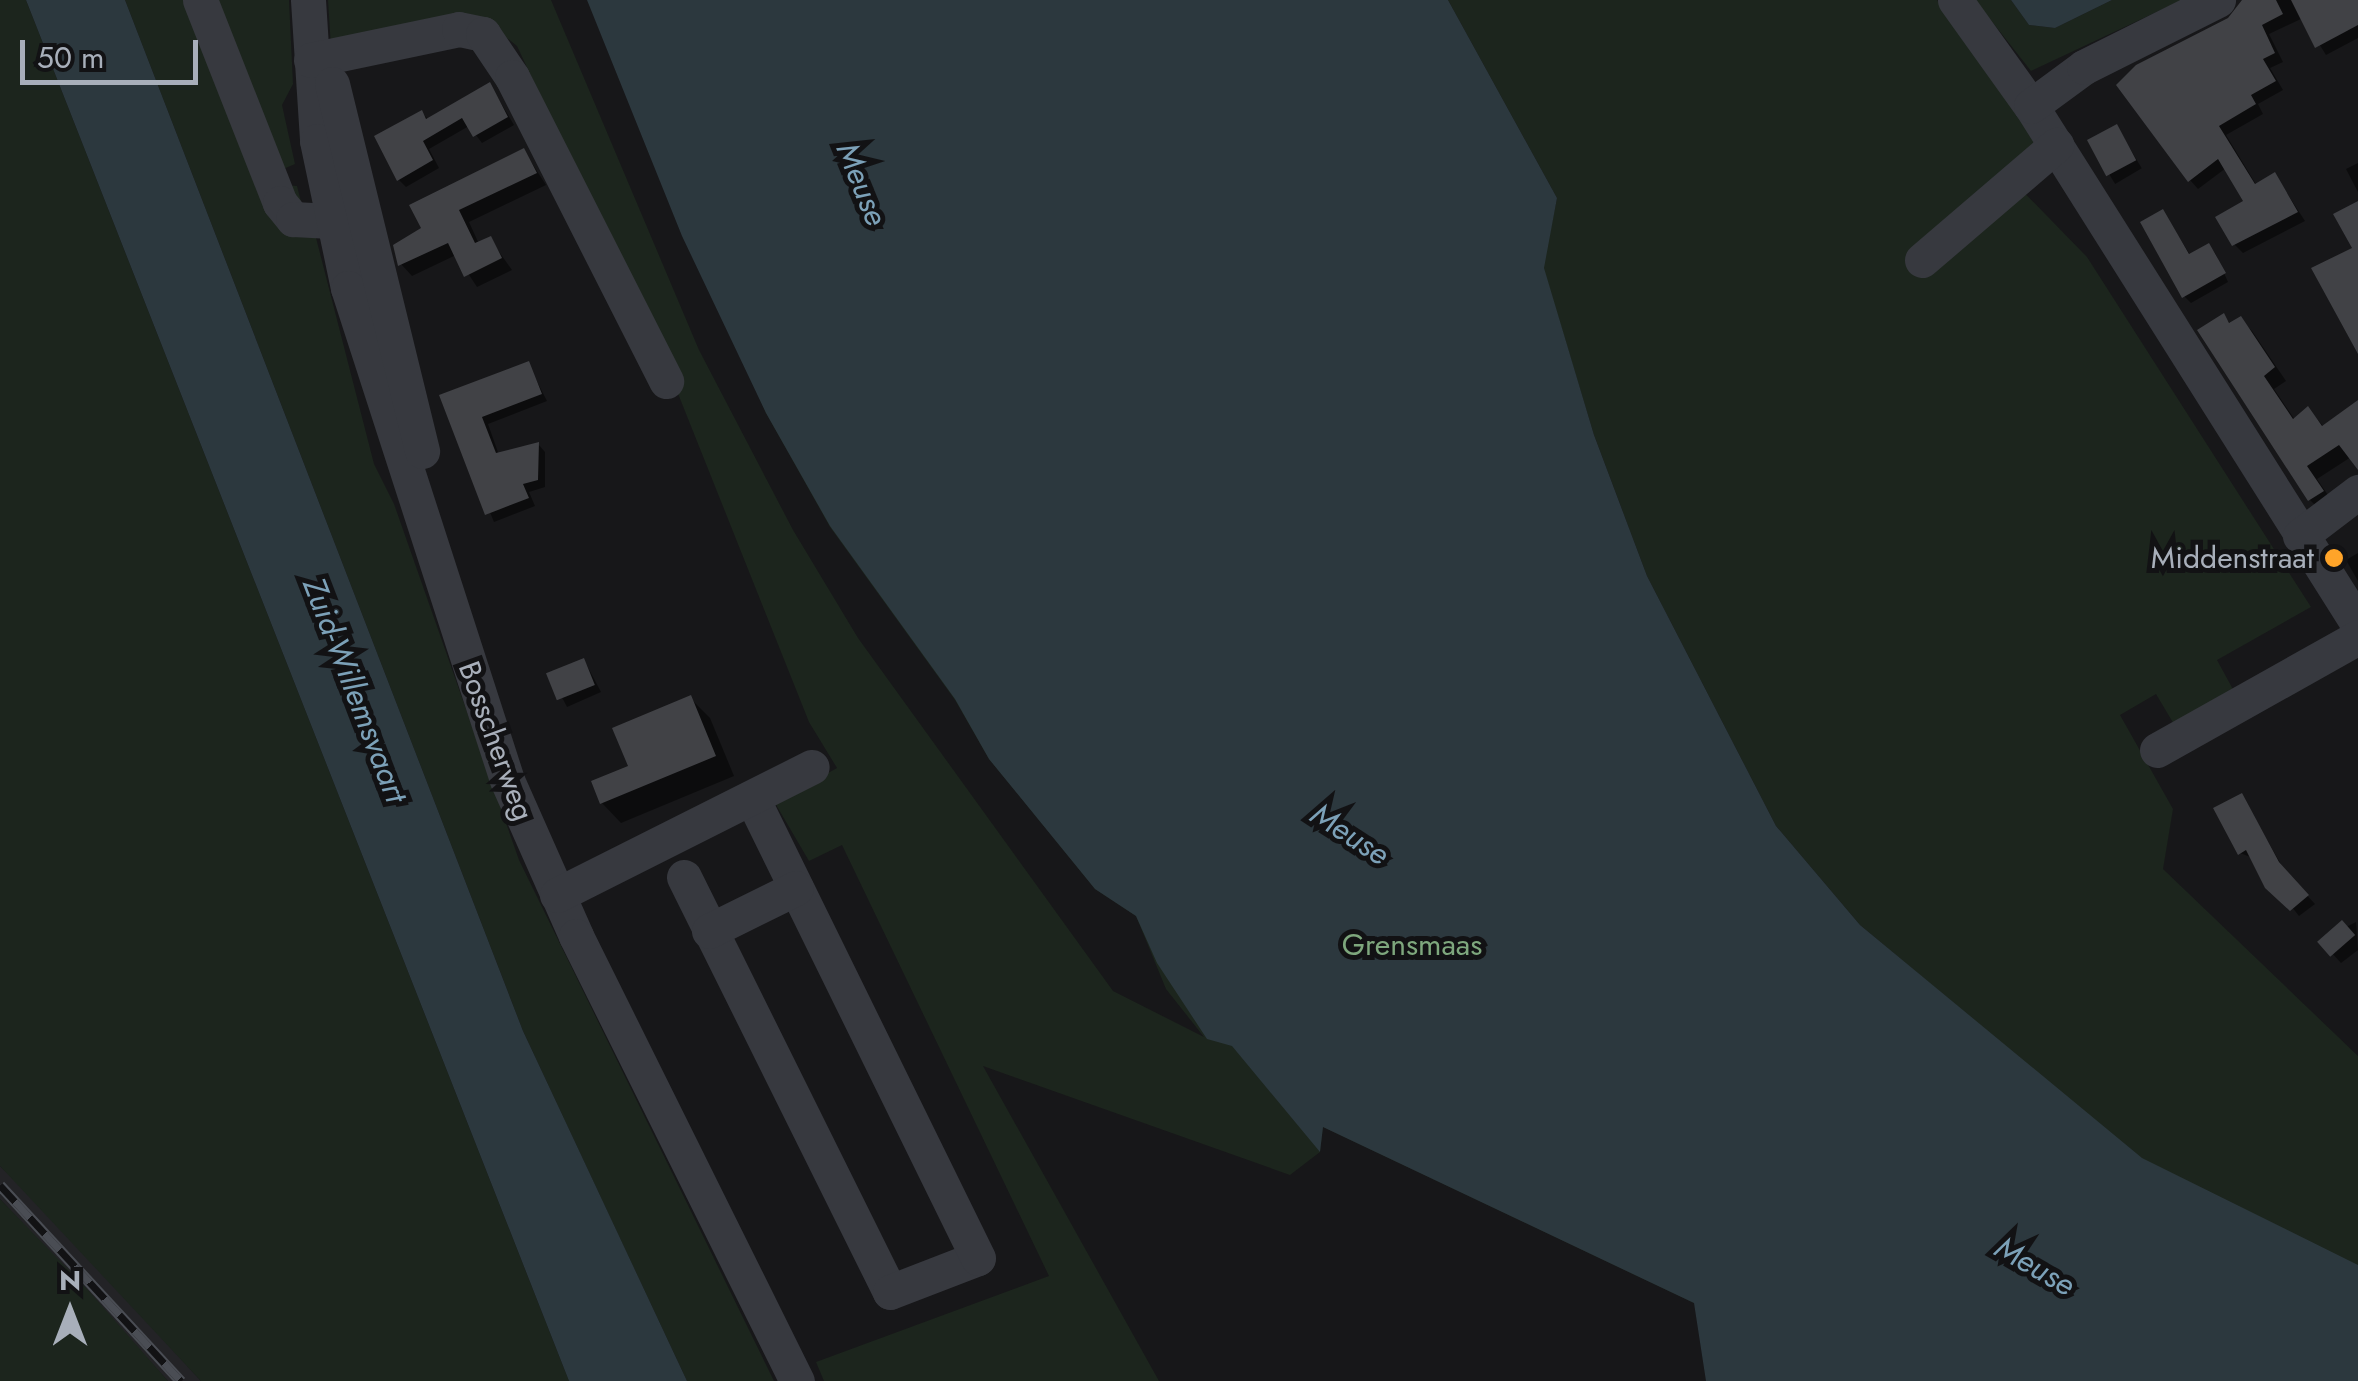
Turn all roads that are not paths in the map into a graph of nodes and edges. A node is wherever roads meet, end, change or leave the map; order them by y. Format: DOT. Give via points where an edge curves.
graph roads {
  1 [pos="200,0"];
  2 [pos="308,0"];
  3 [pos="1955,0"];
  4 [pos="2218,0"];
  5 [pos="319,58"];
  6 [pos="2031,106"];
  7 [pos="2056,145"];
  8 [pos="331,221"];
  9 [pos="1922,260"];
  10 [pos="666,381"];
  11 [pos="2358,492"];
  12 [pos="2300,536"];
  13 [pos="428,545"];
  14 [pos="2358,624"];
  15 [pos="2358,637"];
  16 [pos="2157,750"];
  17 [pos="812,767"];
  18 [pos="753,800"];
  19 [pos="684,877"];
  20 [pos="796,888"];
  21 [pos="557,895"];
  22 [pos="710,931"];
  23 [pos="797,1381"];
  1 -- 8 [label="street" via="280,203 293,218"];
  2 -- 5 [label="street, Bosscherweg"];
  3 -- 6 [label="street"];
  4 -- 6 [label="street" via="2084,67"];
  5 -- 8 [label="street, Bosscherweg"];
  5 -- 10 [label="street" via="458,29 483,34 512,76"];
  5 -- 13 [label="street" via="433,490"];
  6 -- 7 [label="street"];
  7 -- 9 [label="street"];
  7 -- 12 [label="street"];
  8 -- 13 [label="street, Bosscherweg"];
  11 -- 12 [label="street"];
  12 -- 14 [label="street"];
  13 -- 21 [label="street, Bosscherweg" via="508,780"];
  15 -- 16 [label="street"];
  17 -- 18 [label="street"];
  18 -- 20 [label="street"];
  18 -- 21 [label="street"];
  19 -- 22 [label="street"];
  20 -- 22 [label="street"];
  20 -- 22 [label="street" via="978,1258 890,1292"];
  21 -- 23 [label="street, Bosscherweg"];
}
